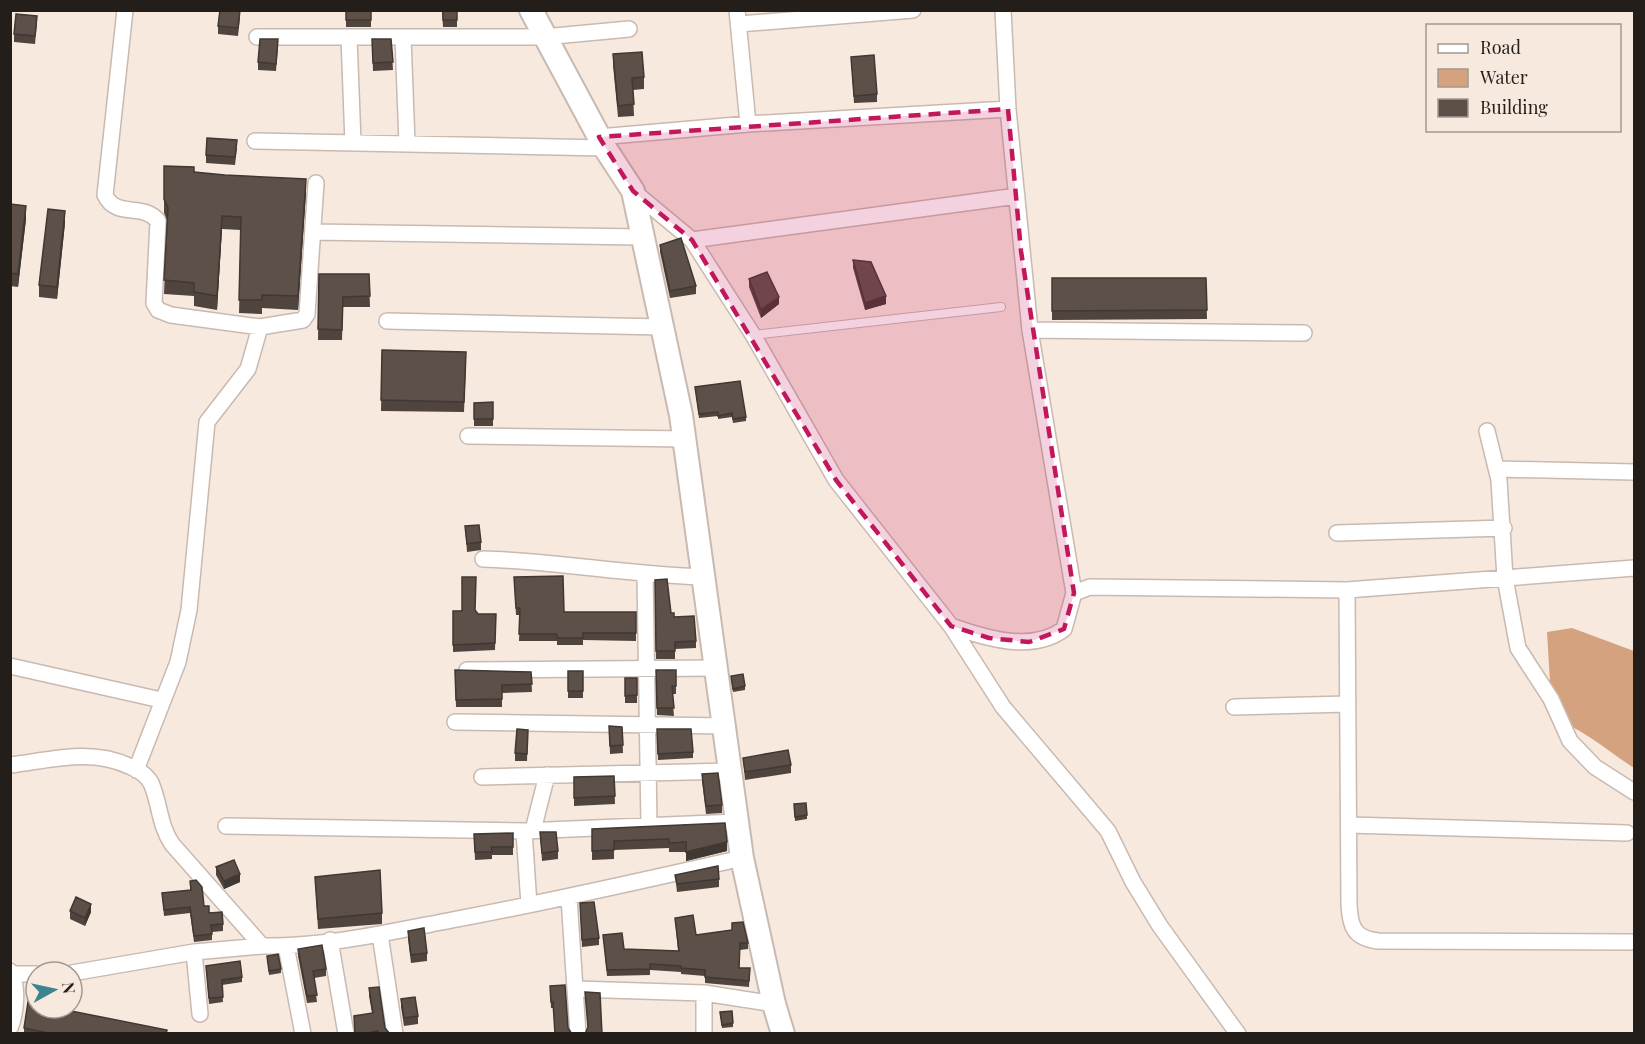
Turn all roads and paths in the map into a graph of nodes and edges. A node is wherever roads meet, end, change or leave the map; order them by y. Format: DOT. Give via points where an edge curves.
graph roads {
  1 [pos="125,10"];
  2 [pos="531,10"];
  3 [pos="913,10"];
  4 [pos="1002,10"];
  5 [pos="738,17"];
  6 [pos="629,29"];
  7 [pos="257,37"];
  8 [pos="348,37"];
  9 [pos="403,37"];
  10 [pos="544,37"];
  11 [pos="1008,109"];
  12 [pos="748,124"];
  13 [pos="255,141"];
  14 [pos="602,142"];
  15 [pos="353,143"];
  16 [pos="407,144"];
  17 [pos="316,183"];
  18 [pos="633,190"];
  19 [pos="1017,196"];
  20 [pos="313,232"];
  21 [pos="641,237"];
  22 [pos="693,240"];
  23 [pos="1001,307"];
  24 [pos="387,321"];
  25 [pos="260,327"];
  26 [pos="662,327"];
  27 [pos="1030,330"];
  28 [pos="1304,333"];
  29 [pos="753,334"];
  30 [pos="1487,431"];
  31 [pos="468,436"];
  32 [pos="684,439"];
  33 [pos="1497,470"];
  34 [pos="1635,472"];
  35 [pos="1504,528"];
  36 [pos="1337,533"];
  37 [pos="483,559"];
  38 [pos="1635,568"];
  39 [pos="645,575"];
  40 [pos="704,577"];
  41 [pos="1505,578"];
  42 [pos="1347,590"];
  43 [pos="1074,593"];
  44 [pos="951,626"];
  45 [pos="10,666"];
  46 [pos="716,668"];
  47 [pos="646,669"];
  48 [pos="467,670"];
  49 [pos="161,700"];
  50 [pos="1347,704"];
  51 [pos="1234,707"];
  52 [pos="455,722"];
  53 [pos="647,725"];
  54 [pos="724,726"];
  55 [pos="10,765"];
  56 [pos="136,770"];
  57 [pos="730,771"];
  58 [pos="647,773"];
  59 [pos="547,775"];
  60 [pos="482,777"];
  61 [pos="1635,792"];
  62 [pos="737,822"];
  63 [pos="1349,825"];
  64 [pos="226,826"];
  65 [pos="649,826"];
  66 [pos="528,830"];
  67 [pos="1627,832"];
  68 [pos="742,858"];
  69 [pos="569,898"];
  70 [pos="529,905"];
  71 [pos="380,934"];
  72 [pos="330,940"];
  73 [pos="1631,942"];
  74 [pos="262,946"];
  75 [pos="286,946"];
  76 [pos="194,952"];
  77 [pos="84,971"];
  78 [pos="12,972"];
  79 [pos="576,989"];
  80 [pos="704,993"];
  81 [pos="774,1004"];
  82 [pos="200,1014"];
  83 [pos="10,1028"];
  84 [pos="303,1034"];
  85 [pos="346,1034"];
  86 [pos="395,1034"];
  87 [pos="578,1034"];
  88 [pos="704,1034"];
  89 [pos="783,1034"];
  90 [pos="1238,1034"];
  1 -- 25 [label="street" via="105,195 109,205 145,210 158,221 154,303 158,310"];
  2 -- 10 [label="street"];
  3 -- 5 [label="street"];
  4 -- 11 [label="street"];
  5 -- 12 [label="street"];
  6 -- 10 [label="street"];
  7 -- 8 [label="street"];
  8 -- 9 [label="street"];
  8 -- 15 [label="street"];
  9 -- 10 [label="street"];
  9 -- 16 [label="street"];
  10 -- 14 [label="street"];
  11 -- 12 [label="street"];
  11 -- 19 [label="street"];
  12 -- 14 [label="street"];
  13 -- 15 [label="street"];
  14 -- 16 [label="street"];
  14 -- 18 [label="street"];
  15 -- 16 [label="street"];
  17 -- 20 [label="street"];
  18 -- 21 [label="street"];
  18 -- 22 [label="street"];
  19 -- 22 [label="street"];
  19 -- 27 [label="street"];
  20 -- 21 [label="street"];
  20 -- 25 [label="street" via="307,314 298,322"];
  21 -- 26 [label="street"];
  22 -- 29 [label="street"];
  23 -- 29 [label="lane"];
  24 -- 26 [label="street"];
  25 -- 49 [label="street" via="248,369 207,422 189,610 173,680"];
  26 -- 32 [label="street"];
  27 -- 28 [label="street"];
  27 -- 43 [label="street"];
  29 -- 44 [label="street" via="836,480"];
  30 -- 33 [label="street"];
  31 -- 32 [label="street"];
  32 -- 40 [label="street"];
  33 -- 34 [label="street"];
  33 -- 35 [label="street"];
  35 -- 36 [label="street"];
  35 -- 41 [label="street"];
  37 -- 39 [label="street" via="533,560"];
  38 -- 41 [label="street"];
  39 -- 40 [label="street"];
  39 -- 47 [label="street"];
  40 -- 46 [label="street"];
  41 -- 42 [label="street"];
  41 -- 61 [label="street" via="1518,648 1551,699 1570,741 1595,767"];
  42 -- 43 [label="street" via="1090,587"];
  42 -- 50 [label="street"];
  43 -- 44 [label="street" via="1064,628 1040,640 989,638"];
  44 -- 90 [label="street" via="1003,707 1108,831 1160,927"];
  45 -- 49 [label="street"];
  46 -- 47 [label="street"];
  46 -- 54 [label="street"];
  47 -- 48 [label="street"];
  47 -- 53 [label="street"];
  49 -- 56 [label="street"];
  50 -- 51 [label="street"];
  50 -- 63 [label="street"];
  52 -- 53 [label="street"];
  53 -- 54 [label="street"];
  53 -- 58 [label="street"];
  54 -- 57 [label="street"];
  55 -- 56 [label="street" via="99,756"];
  56 -- 74 [label="street" via="151,784 162,827 172,844"];
  57 -- 58 [label="street"];
  57 -- 62 [label="street"];
  58 -- 59 [label="street"];
  58 -- 65 [label="street"];
  59 -- 60 [label="street"];
  59 -- 66 [label="street"];
  62 -- 65 [label="street"];
  62 -- 68 [label="street"];
  63 -- 67 [label="street"];
  63 -- 73 [label="street" via="1350,921 1355,933 1365,939"];
  64 -- 66 [label="street"];
  65 -- 66 [label="street"];
  66 -- 70 [label="street"];
  68 -- 69 [label="street"];
  68 -- 81 [label="street"];
  69 -- 70 [label="street"];
  69 -- 79 [label="street"];
  70 -- 71 [label="street"];
  71 -- 72 [label="street"];
  71 -- 86 [label="street"];
  72 -- 75 [label="street"];
  72 -- 85 [label="street"];
  74 -- 75 [label="street"];
  74 -- 76 [label="street"];
  75 -- 84 [label="street"];
  76 -- 77 [label="street"];
  76 -- 82 [label="street"];
  78 -- 83 [label="street" via="15,1016"];
  79 -- 80 [label="street"];
  79 -- 87 [label="street"];
  80 -- 81 [label="street"];
  80 -- 88 [label="street"];
  81 -- 89 [label="street"];
}
